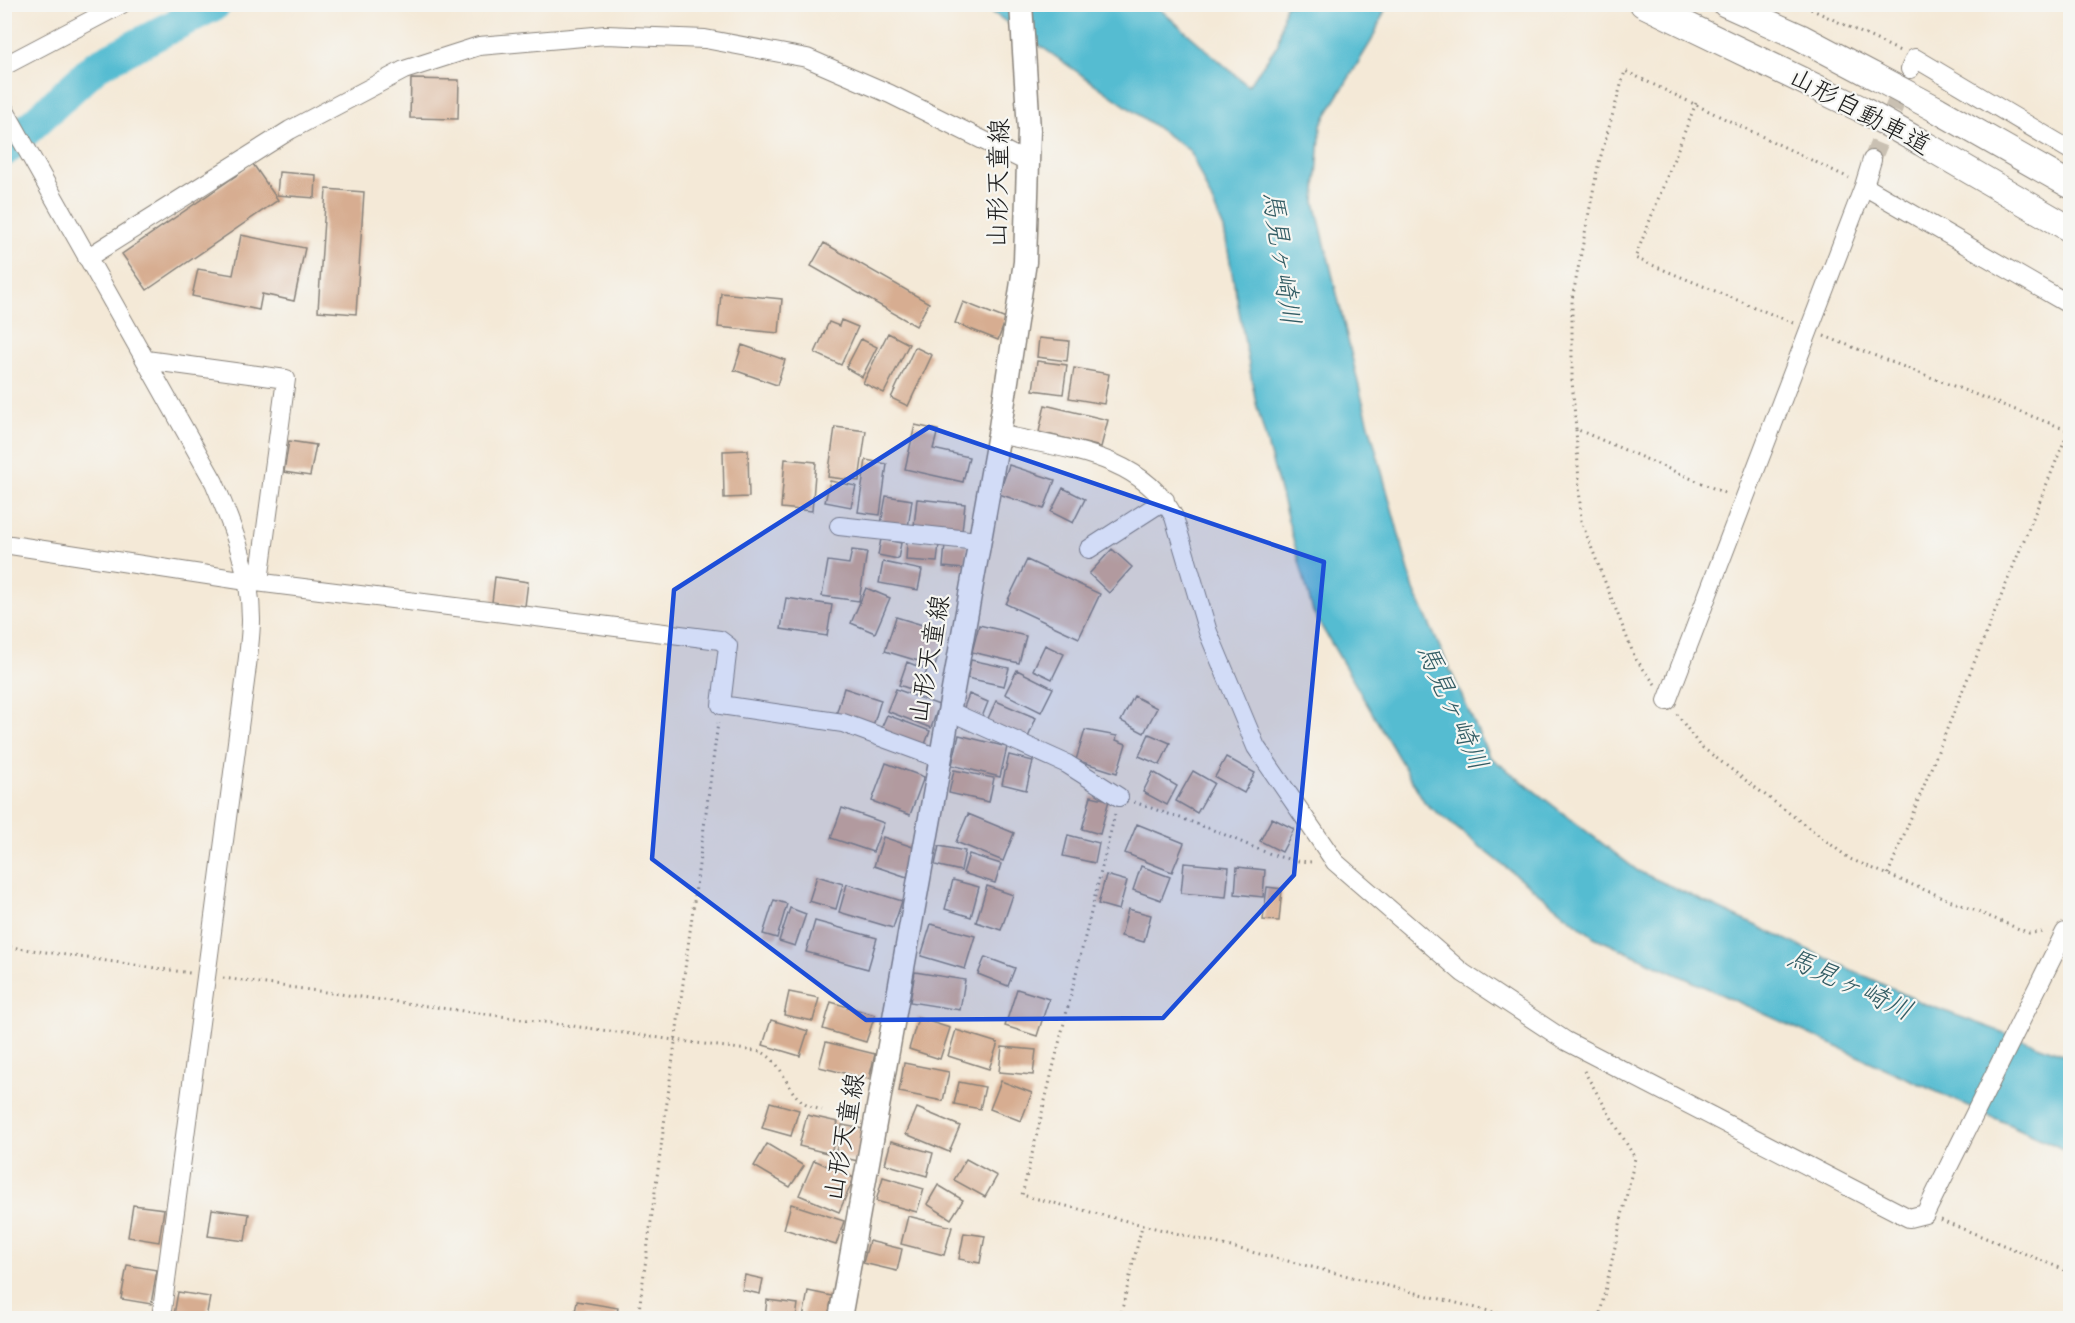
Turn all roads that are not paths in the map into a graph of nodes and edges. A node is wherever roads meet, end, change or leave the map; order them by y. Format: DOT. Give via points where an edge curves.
graph roads {
  1 [pos="122,4"];
  2 [pos="1021,4"];
  3 [pos="1726,4"];
  4 [pos="1654,9"];
  5 [pos="1912,63"];
  6 [pos="4,66"];
  7 [pos="4,109"];
  8 [pos="2070,150"];
  9 [pos="1872,160"];
  10 [pos="1029,163"];
  11 [pos="2070,184"];
  12 [pos="1864,186"];
  13 [pos="2070,229"];
  14 [pos="87,258"];
  15 [pos="2070,305"];
  16 [pos="146,360"];
  17 [pos="999,434"];
  18 [pos="1165,500"];
  19 [pos="839,526"];
  20 [pos="978,541"];
  21 [pos="4,544"];
  22 [pos="1089,549"];
  23 [pos="253,581"];
  24 [pos="1667,701"];
  25 [pos="949,711"];
  26 [pos="941,759"];
  27 [pos="1119,797"];
  28 [pos="2068,933"];
  29 [pos="161,1318"];
  30 [pos="840,1318"];
  1 -- 6 [label="street"];
  2 -- 10 [label="main road, 山形天童線"];
  3 -- 11 [label="highway, 山形自動車道, bridge" via="1800,37"];
  4 -- 13 [label="highway, 山形自動車道, bridge" via="1861,109"];
  5 -- 8 [label="street"];
  7 -- 14 [label="street"];
  9 -- 12 [label="street"];
  10 -- 14 [label="street" via="807,58 705,39 606,35 479,46 404,70 290,130"];
  10 -- 17 [label="main road, 山形天童線" via="1025,262"];
  12 -- 15 [label="street"];
  12 -- 24 [label="street"];
  14 -- 16 [label="street"];
  16 -- 23 [label="street" via="214,482"];
  16 -- 23 [label="street" via="286,379"];
  17 -- 18 [label="street" via="1131,469"];
  17 -- 20 [label="main road, 山形天童線"];
  18 -- 22 [label="street"];
  18 -- 28 [label="street" via="1174,517 1208,632 1256,747 1335,862 1463,973 1566,1041 1909,1218 1925,1214"];
  19 -- 20 [label="street"];
  20 -- 25 [label="main road, 山形天童線"];
  21 -- 23 [label="street"];
  23 -- 26 [label="street" via="720,640 728,646 721,705 843,723"];
  23 -- 29 [label="street" via="246,674"];
  25 -- 26 [label="main road, 山形天童線"];
  25 -- 27 [label="street" via="1067,764"];
  26 -- 30 [label="main road, 山形天童線"];
}
